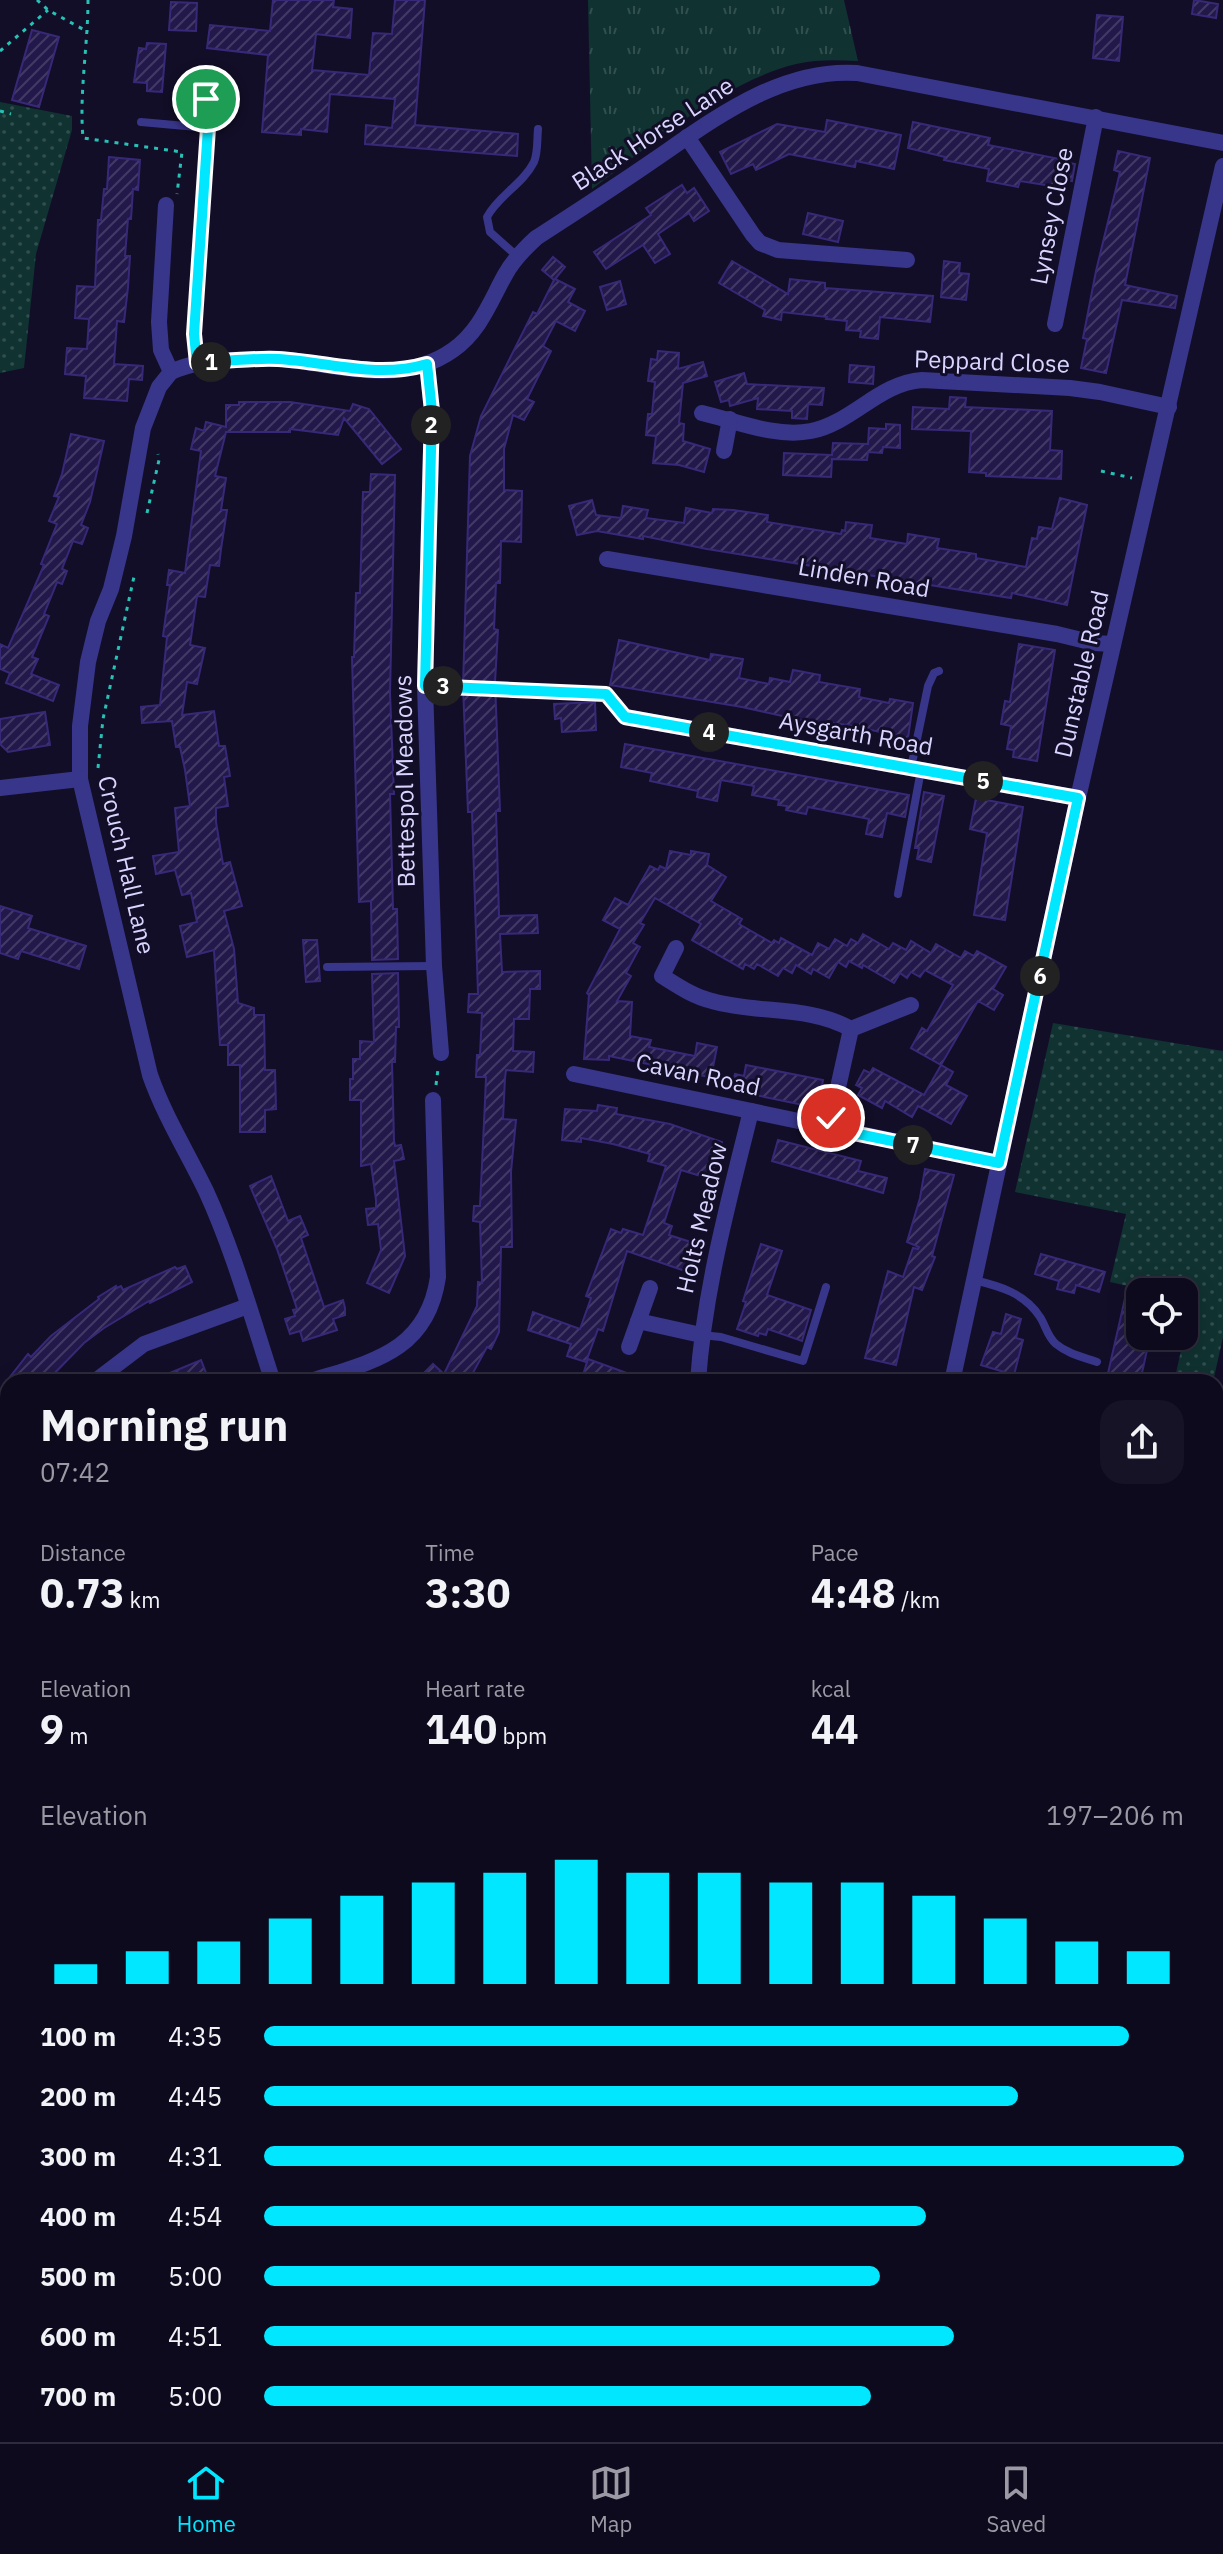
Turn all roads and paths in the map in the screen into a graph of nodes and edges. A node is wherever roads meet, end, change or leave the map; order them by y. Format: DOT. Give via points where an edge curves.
graph roads {
  1 [pos="37,0"];
  2 [pos="88,0"];
  3 [pos="48,10"];
  4 [pos="88,32"];
  5 [pos="0,51"];
  6 [pos="206,99"];
  7 [pos="0,111"];
  8 [pos="11,114"];
  9 [pos="1096,117"];
  10 [pos="141,122"];
  11 [pos="208,128"];
  12 [pos="538,129"];
  13 [pos="687,137"];
  14 [pos="1223,143"];
  15 [pos="1223,166"];
  16 [pos="166,205"];
  17 [pos="517,256"];
  18 [pos="907,260"];
  19 [pos="1055,324"];
  20 [pos="197,363"];
  21 [pos="427,364"];
  22 [pos="171,372"];
  23 [pos="1169,407"];
  24 [pos="702,413"];
  25 [pos="730,419"];
  26 [pos="143,428"];
  27 [pos="724,451"];
  28 [pos="1101,471"];
  29 [pos="1132,478"];
  30 [pos="146,521"];
  31 [pos="607,559"];
  32 [pos="136,568"];
  33 [pos="1113,644"];
  34 [pos="939,671"];
  35 [pos="425,686"];
  36 [pos="625,717"];
  37 [pos="916,769"];
  38 [pos="81,784"];
  39 [pos="0,788"];
  40 [pos="1078,798"];
  41 [pos="898,894"];
  42 [pos="676,948"];
  43 [pos="434,966"];
  44 [pos="327,967"];
  45 [pos="911,1005"];
  46 [pos="851,1029"];
  47 [pos="441,1053"];
  48 [pos="574,1074"];
  49 [pos="433,1100"];
  50 [pos="751,1111"];
  51 [pos="829,1128"];
  52 [pos="999,1163"];
  53 [pos="974,1280"];
  54 [pos="826,1287"];
  55 [pos="650,1288"];
  56 [pos="248,1306"];
  57 [pos="638,1321"];
  58 [pos="701,1335"];
  59 [pos="629,1347"];
  60 [pos="1097,1362"];
  61 [pos="105,1374"];
  62 [pos="270,1374"];
  63 [pos="333,1374"];
  64 [pos="699,1374"];
  65 [pos="954,1374"];
  1 -- 3 [label="path"];
  2 -- 4 [label="path"];
  3 -- 4 [label="path"];
  3 -- 5 [label="path"];
  4 -- 16 [label="path" via="80,111 83,138 182,152 179,193"];
  6 -- 11 [label="lane"];
  7 -- 8 [label="path"];
  9 -- 13 [label="street, Black Horse Lane" via="843,72 793,80"];
  9 -- 14 [label="street, Black Horse Lane"];
  9 -- 19 [label="street, Lynsey Close"];
  10 -- 11 [label="lane"];
  11 -- 20 [label="lane" via="194,334"];
  12 -- 17 [label="lane" via="535,160 487,217 490,232"];
  13 -- 17 [label="street, Black Horse Lane"];
  13 -- 18 [label="street" via="753,235 768,247"];
  15 -- 23 [label="street, Dunstable Road"];
  16 -- 22 [label="street" via="160,330"];
  17 -- 21 [label="street, Black Horse Lane" via="478,325 453,350"];
  20 -- 21 [label="street, Black Horse Lane" via="278,359 384,372"];
  20 -- 22 [label="street, Black Horse Lane"];
  21 -- 35 [label="street, Bettespol Meadows" via="432,411"];
  22 -- 26 [label="street, Crouch Hall Lane" via="159,387"];
  23 -- 25 [label="street, Peppard Close" via="1070,388 922,380 892,387 814,431 783,433"];
  23 -- 33 [label="street, Dunstable Road"];
  24 -- 25 [label="street, Peppard Close"];
  25 -- 27 [label="street"];
  26 -- 30 [label="path" via="155,438 159,460"];
  26 -- 38 [label="street, Crouch Hall Lane" via="118,562 88,662 80,726"];
  28 -- 29 [label="path"];
  31 -- 33 [label="street, Linden Road"];
  32 -- 38 [label="path" via="103,719 99,766"];
  33 -- 40 [label="street, Dunstable Road"];
  34 -- 37 [label="lane" via="928,686"];
  35 -- 36 [label="path" via="606,694"];
  35 -- 43 [label="street, Bettespol Meadows"];
  36 -- 37 [label="street, Aysgarth Road"];
  37 -- 40 [label="street, Aysgarth Road"];
  37 -- 41 [label="lane"];
  38 -- 39 [label="street"];
  38 -- 56 [label="street, Crouch Hall Lane" via="150,1075 217,1217"];
  40 -- 52 [label="street, Dunstable Road"];
  42 -- 46 [label="street" via="662,976 691,993 711,1001 823,1017"];
  43 -- 44 [label="lane"];
  43 -- 47 [label="street, Bettespol Meadows"];
  45 -- 46 [label="street"];
  46 -- 51 [label="street"];
  47 -- 49 [label="path"];
  48 -- 50 [label="street, Cavan Road"];
  49 -- 63 [label="street" via="438,1277 432,1304 402,1346"];
  50 -- 51 [label="street, Cavan Road"];
  50 -- 58 [label="street, Holts Meadow"];
  51 -- 52 [label="street, Cavan Road"];
  52 -- 53 [label="street, Dunstable Road"];
  53 -- 60 [label="lane" via="1020,1296 1055,1343"];
  53 -- 65 [label="street, Dunstable Road"];
  54 -- 58 [label="lane" via="803,1361"];
  55 -- 57 [label="street, Holts Meadow"];
  56 -- 61 [label="street" via="144,1344"];
  56 -- 62 [label="street, Crouch Hall Lane"];
  57 -- 58 [label="street"];
  57 -- 59 [label="street, Holts Meadow"];
  58 -- 64 [label="street, Holts Meadow"];
}
